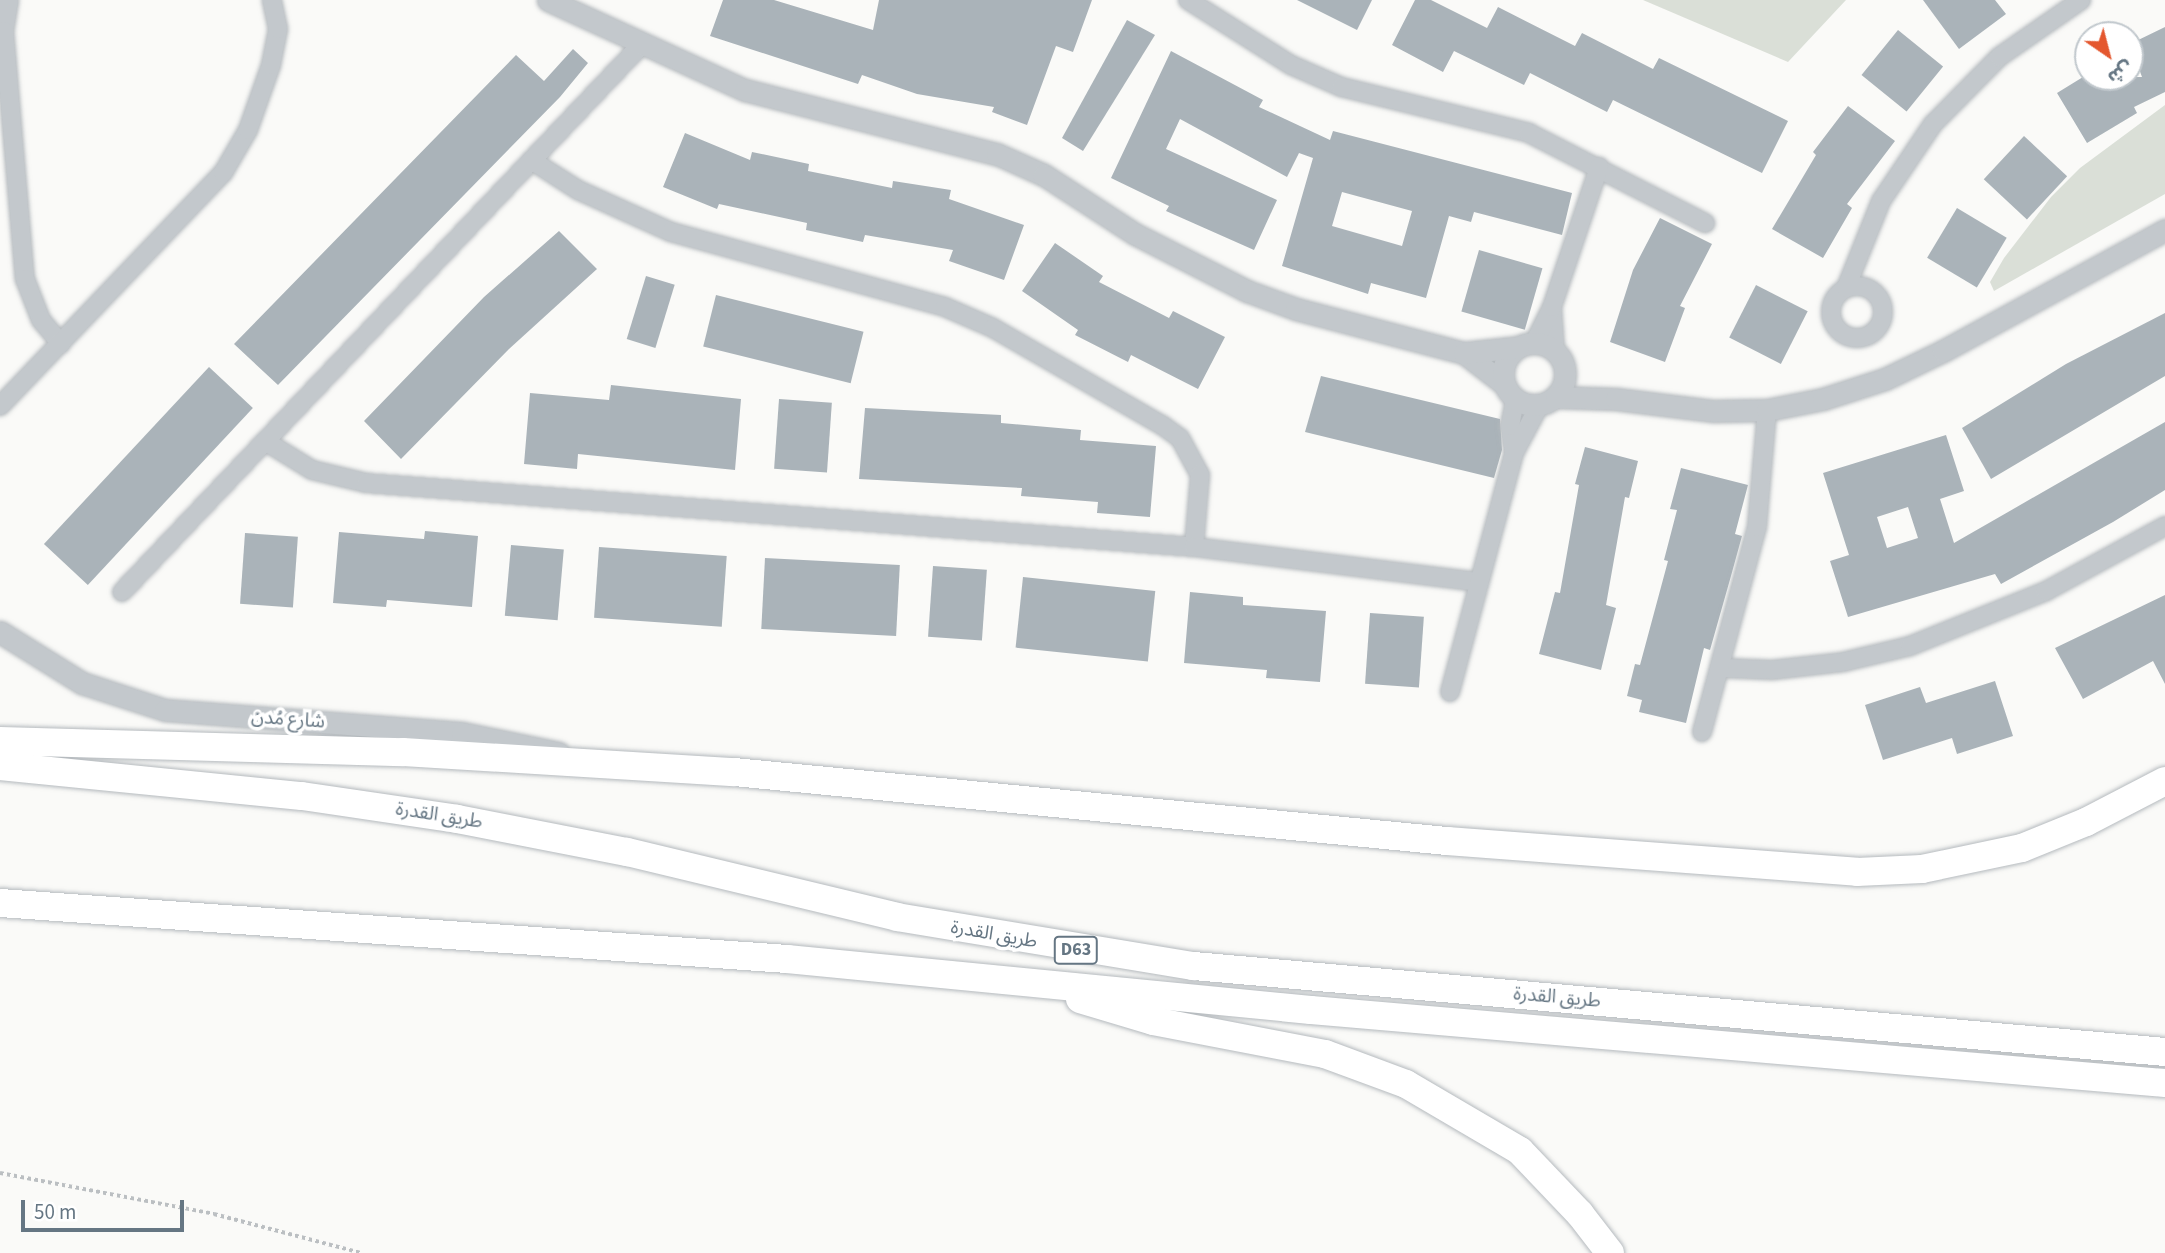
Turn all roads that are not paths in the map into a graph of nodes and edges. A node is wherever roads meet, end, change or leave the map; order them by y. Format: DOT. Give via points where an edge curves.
graph roads {
  1 [pos="9,0"];
  2 [pos="272,0"];
  3 [pos="548,0"];
  4 [pos="1188,0"];
  5 [pos="2081,0"];
  6 [pos="641,45"];
  7 [pos="531,160"];
  8 [pos="1599,167"];
  9 [pos="1704,223"];
  10 [pos="2165,230"];
  11 [pos="1846,288"];
  12 [pos="1552,307"];
  13 [pos="61,344"];
  14 [pos="1526,345"];
  15 [pos="1555,351"];
  16 [pos="1464,353"];
  17 [pos="1565,373"];
  18 [pos="1509,391"];
  19 [pos="1616,399"];
  20 [pos="1548,401"];
  21 [pos="0,407"];
  22 [pos="1767,410"];
  23 [pos="265,441"];
  24 [pos="1514,453"];
  25 [pos="2165,526"];
  26 [pos="1194,547"];
  27 [pos="1479,582"];
  28 [pos="121,592"];
  29 [pos="0,632"];
  30 [pos="1723,668"];
  31 [pos="1450,692"];
  32 [pos="1702,732"];
  33 [pos="0,741"];
  34 [pos="591,762"];
  35 [pos="0,766"];
  36 [pos="2165,781"];
  37 [pos="0,903"];
  38 [pos="1049,986"];
  39 [pos="2165,1052"];
  40 [pos="2165,1083"];
  41 [pos="1610,1253"];
  1 -- 13 [label="street" via="4,31 25,279 41,320"];
  2 -- 13 [label="street" via="278,29 275,52 236,152 207,193"];
  3 -- 6 [label="street"];
  4 -- 8 [label="street" via="1291,65 1341,87 1529,133"];
  5 -- 11 [label="street" via="1999,57 1933,124 1881,201"];
  6 -- 7 [label="street"];
  6 -- 16 [label="street" via="769,97 997,154 1044,175 1135,234 1247,291"];
  7 -- 23 [label="street"];
  7 -- 26 [label="street" via="578,190 671,232 945,307 993,328 1162,425 1180,438 1200,475"];
  8 -- 9 [label="street"];
  8 -- 12 [label="street"];
  10 -- 22 [label="street" via="1885,379 1824,399"];
  12 -- 14 [label="street"];
  12 -- 15 [label="street"];
  13 -- 21 [label="street"];
  14 -- 15 [label="street"];
  14 -- 16 [label="street"];
  14 -- 18 [label="street" via="1505,362"];
  15 -- 17 [label="street"];
  16 -- 18 [label="street"];
  17 -- 19 [label="street"];
  17 -- 20 [label="street"];
  18 -- 20 [label="street"];
  18 -- 24 [label="street"];
  19 -- 20 [label="street"];
  19 -- 22 [label="street" via="1689,410"];
  20 -- 24 [label="street"];
  22 -- 30 [label="street" via="1757,527"];
  23 -- 26 [label="street" via="312,470 366,483"];
  23 -- 28 [label="street"];
  24 -- 27 [label="street"];
  25 -- 30 [label="street" via="2046,591 1910,646 1843,662 1772,670"];
  26 -- 27 [label="street"];
  27 -- 31 [label="street"];
  29 -- 34 [label="street, شارع مُدن" via="82,683 156,708 462,733"];
  30 -- 32 [label="street"];
  33 -- 34 [label="main road"];
  34 -- 36 [label="main road" via="848,781 1461,842 1857,872 1944,866 2022,848 2086,822"];
  35 -- 39 [label="main road, طريق القدرة / D63" via="302,796 457,819 626,852 897,917 1194,966"];
  37 -- 38 [label="main road, طريق القدرة / D63" via="787,959"];
  38 -- 40 [label="main road, طريق القدرة / D63"];
  38 -- 41 [label="main road" via="1153,1021 1325,1054 1406,1084 1520,1151"];
}
